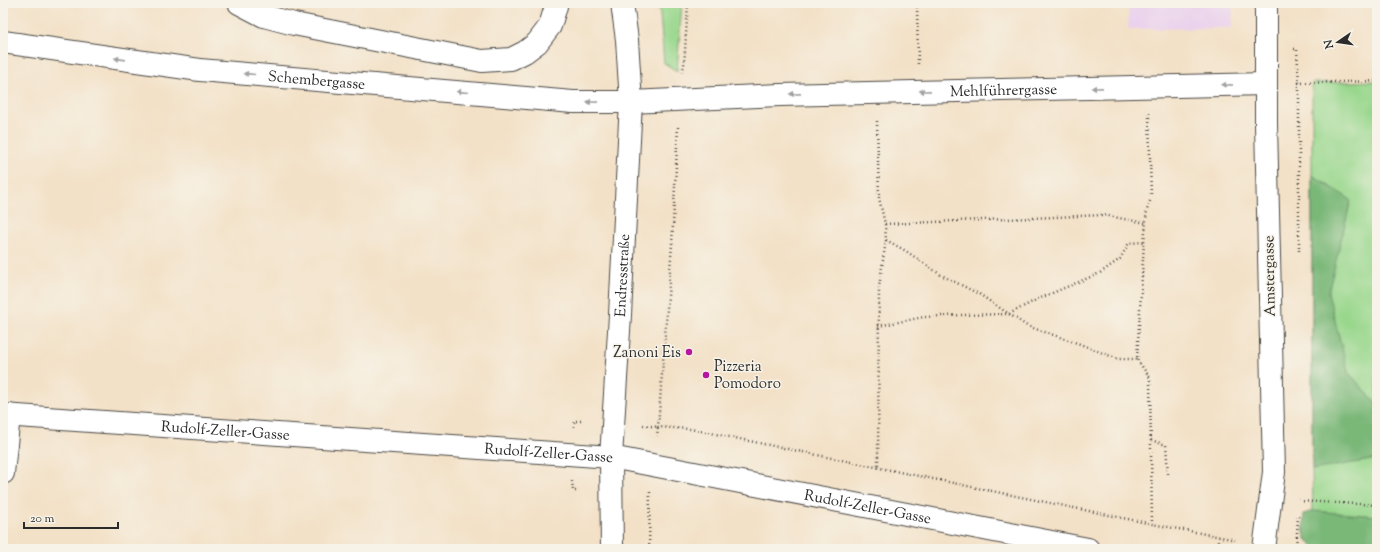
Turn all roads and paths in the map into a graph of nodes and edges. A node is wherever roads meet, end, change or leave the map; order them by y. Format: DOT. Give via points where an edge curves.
graph roads {
  1 [pos="239,3"];
  2 [pos="622,3"];
  3 [pos="688,3"];
  4 [pos="917,3"];
  5 [pos="1266,3"];
  6 [pos="551,4"];
  7 [pos="3,42"];
  8 [pos="1377,81"];
  9 [pos="1266,84"];
  10 [pos="1148,87"];
  11 [pos="877,92"];
  12 [pos="918,92"];
  13 [pos="679,100"];
  14 [pos="631,102"];
  15 [pos="1146,222"];
  16 [pos="885,224"];
  17 [pos="886,240"];
  18 [pos="1144,242"];
  19 [pos="1009,314"];
  20 [pos="878,326"];
  21 [pos="1137,359"];
  22 [pos="6,415"];
  23 [pos="643,426"];
  24 [pos="658,427"];
  25 [pos="657,436"];
  26 [pos="1151,440"];
  27 [pos="612,457"];
  28 [pos="878,467"];
  29 [pos="3,473"];
  30 [pos="1168,474"];
  31 [pos="571,475"];
  32 [pos="651,485"];
  33 [pos="580,491"];
  34 [pos="1298,501"];
  35 [pos="1377,505"];
  36 [pos="1152,524"];
  37 [pos="1219,537"];
  38 [pos="1265,546"];
  39 [pos="612,549"];
  40 [pos="649,549"];
  41 [pos="1088,549"];
  42 [pos="1216,549"];
  1 -- 6 [label="street" via="264,16 294,24 482,61 511,59 538,43 550,26"];
  2 -- 14 [label="street, Endresstraße"];
  3 -- 13 [label="path"];
  4 -- 12 [label="path"];
  5 -- 9 [label="street, Amstergasse"];
  14 -- 7 [label="street, Schembergasse, one-way" via="573,102 200,70"];
  8 -- 9 [label="path"];
  9 -- 10 [label="street, Mehlführergasse, one-way"];
  9 -- 38 [label="street, Amstergasse" via="1274,472"];
  10 -- 12 [label="street, Mehlführergasse, one-way"];
  10 -- 15 [label="path" via="1151,198"];
  11 -- 12 [label="street, Mehlführergasse"];
  11 -- 13 [label="street, Mehlführergasse, one-way"];
  11 -- 16 [label="path" via="879,198"];
  13 -- 14 [label="street, Mehlführergasse"];
  13 -- 24 [label="path" via="672,244"];
  14 -- 27 [label="street, Endresstraße"];
  15 -- 16 [label="path" via="1103,215"];
  15 -- 18 [label="path"];
  16 -- 17 [label="path"];
  17 -- 19 [label="path" via="941,276 979,294"];
  17 -- 20 [label="path" via="879,287"];
  18 -- 19 [label="path" via="1129,243 1120,259 1100,273"];
  18 -- 21 [label="path"];
  19 -- 20 [label="path" via="924,317"];
  19 -- 21 [label="path" via="1027,326 1118,359"];
  20 -- 28 [label="path"];
  21 -- 26 [label="path" via="1150,378"];
  22 -- 27 [label="street, Rudolf-Zeller-Gasse"];
  22 -- 29 [label="street"];
  23 -- 24 [label="path"];
  24 -- 25 [label="path"];
  24 -- 28 [label="path" via="691,429"];
  26 -- 30 [label="path" via="1166,445"];
  26 -- 36 [label="path"];
  27 -- 39 [label="street, Endresstraße"];
  27 -- 41 [label="street, Rudolf-Zeller-Gasse"];
  28 -- 36 [label="path"];
  31 -- 33 [label="path" via="573,491"];
  32 -- 40 [label="path"];
  34 -- 35 [label="path"];
  36 -- 37 [label="path"];
  37 -- 38 [label="path"];
  37 -- 42 [label="path"];
}
